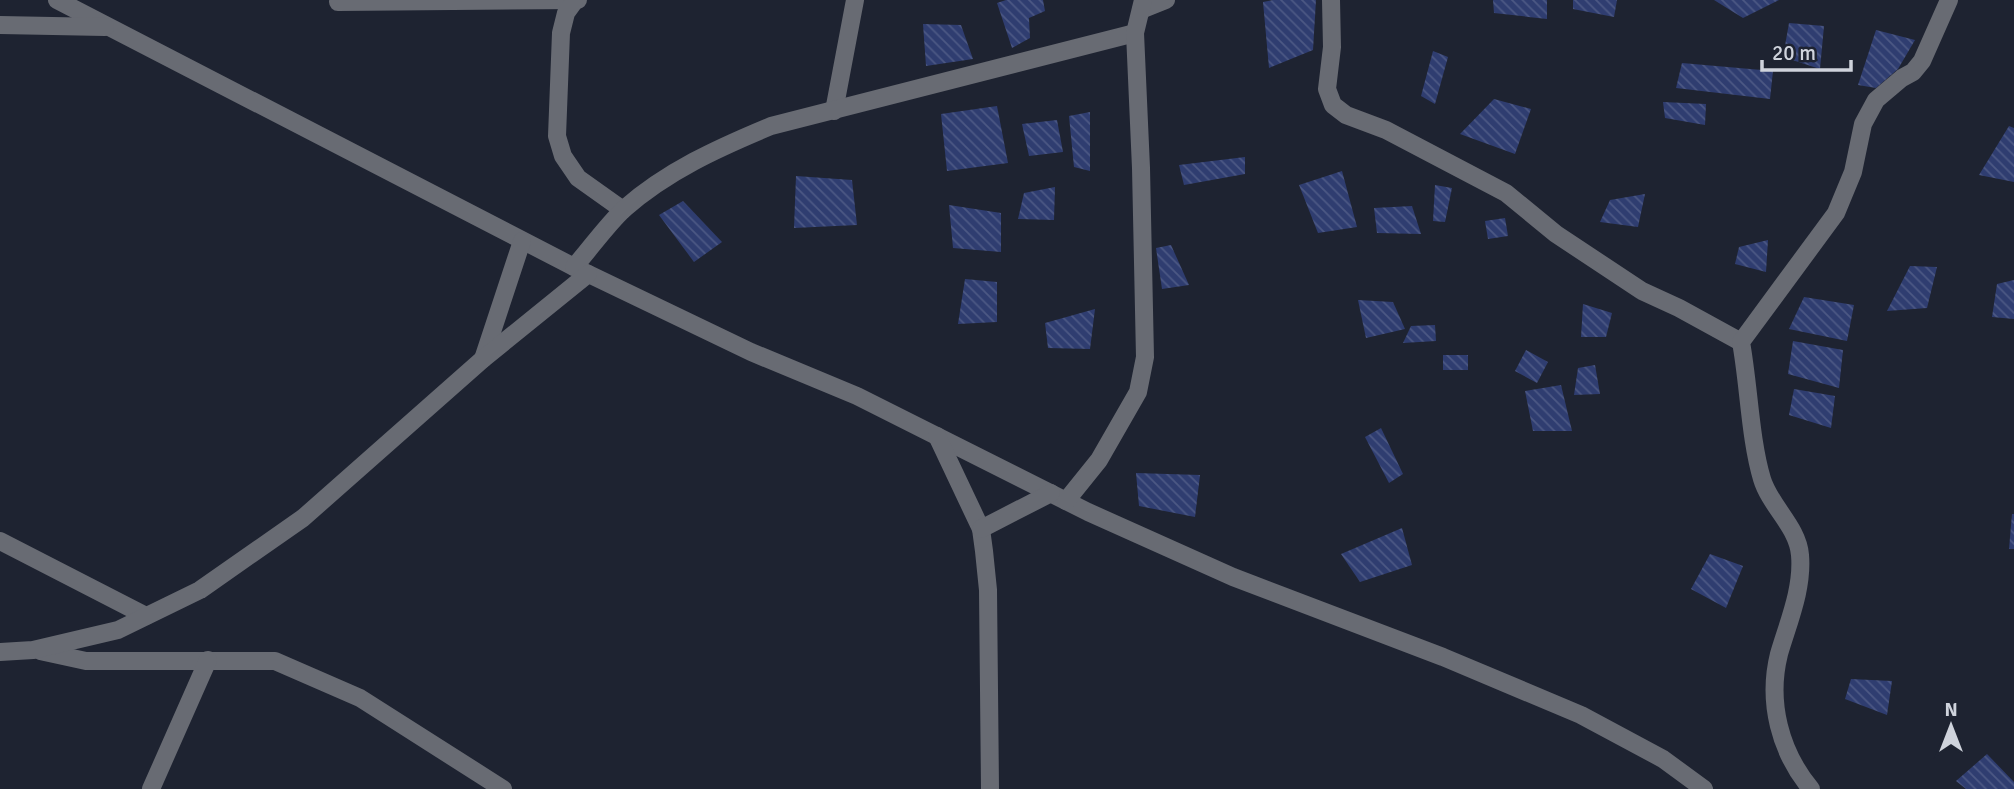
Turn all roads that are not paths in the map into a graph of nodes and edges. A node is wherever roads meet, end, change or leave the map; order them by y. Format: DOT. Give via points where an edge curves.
graph roads {
  1 [pos="57,0"];
  2 [pos="855,0"];
  3 [pos="1166,0"];
  4 [pos="1331,0"];
  5 [pos="1949,0"];
  6 [pos="576,1"];
  7 [pos="338,2"];
  8 [pos="1142,5"];
  9 [pos="85,7"];
  10 [pos="0,25"];
  11 [pos="111,27"];
  12 [pos="1135,33"];
  13 [pos="834,111"];
  14 [pos="623,210"];
  15 [pos="523,241"];
  16 [pos="581,271"];
  17 [pos="1741,342"];
  18 [pos="483,359"];
  19 [pos="937,436"];
  20 [pos="1058,497"];
  21 [pos="981,529"];
  22 [pos="0,541"];
  23 [pos="146,616"];
  24 [pos="33,650"];
  25 [pos="0,652"];
  26 [pos="208,660"];
  27 [pos="151,789"];
  28 [pos="503,789"];
  29 [pos="990,789"];
  30 [pos="1704,789"];
  31 [pos="1811,789"];
  1 -- 9 [label="street"];
  2 -- 13 [label="street"];
  3 -- 8 [label="street"];
  4 -- 17 [label="street" via="1327,89 1333,105 1506,192 1556,234 1642,291"];
  5 -- 17 [label="street" via="1922,61 1876,100 1863,124 1853,172 1836,213"];
  6 -- 7 [label="street"];
  6 -- 14 [label="street" via="566,13 561,33 558,136 563,156 578,178"];
  8 -- 12 [label="street"];
  9 -- 11 [label="street"];
  10 -- 11 [label="street"];
  11 -- 15 [label="street"];
  12 -- 13 [label="street"];
  12 -- 20 [label="street" via="1145,357 1138,392 1099,460"];
  13 -- 14 [label="street" via="771,126 716,148 672,173"];
  14 -- 16 [label="street"];
  15 -- 16 [label="street"];
  15 -- 18 [label="street"];
  16 -- 18 [label="street"];
  16 -- 19 [label="street"];
  17 -- 31 [label="street" via="1762,481 1801,555 1794,607 1777,667 1777,718 1795,770"];
  18 -- 23 [label="street" via="303,518 200,590"];
  19 -- 20 [label="street"];
  19 -- 21 [label="street"];
  20 -- 21 [label="street"];
  20 -- 30 [label="street" via="1234,577 1581,715 1663,759"];
  21 -- 29 [label="street" via="988,590"];
  22 -- 23 [label="street"];
  23 -- 24 [label="street" via="118,630"];
  24 -- 25 [label="street"];
  24 -- 26 [label="street" via="86,661"];
  26 -- 27 [label="street"];
  26 -- 28 [label="street" via="275,661 298,669 360,698"];
}
